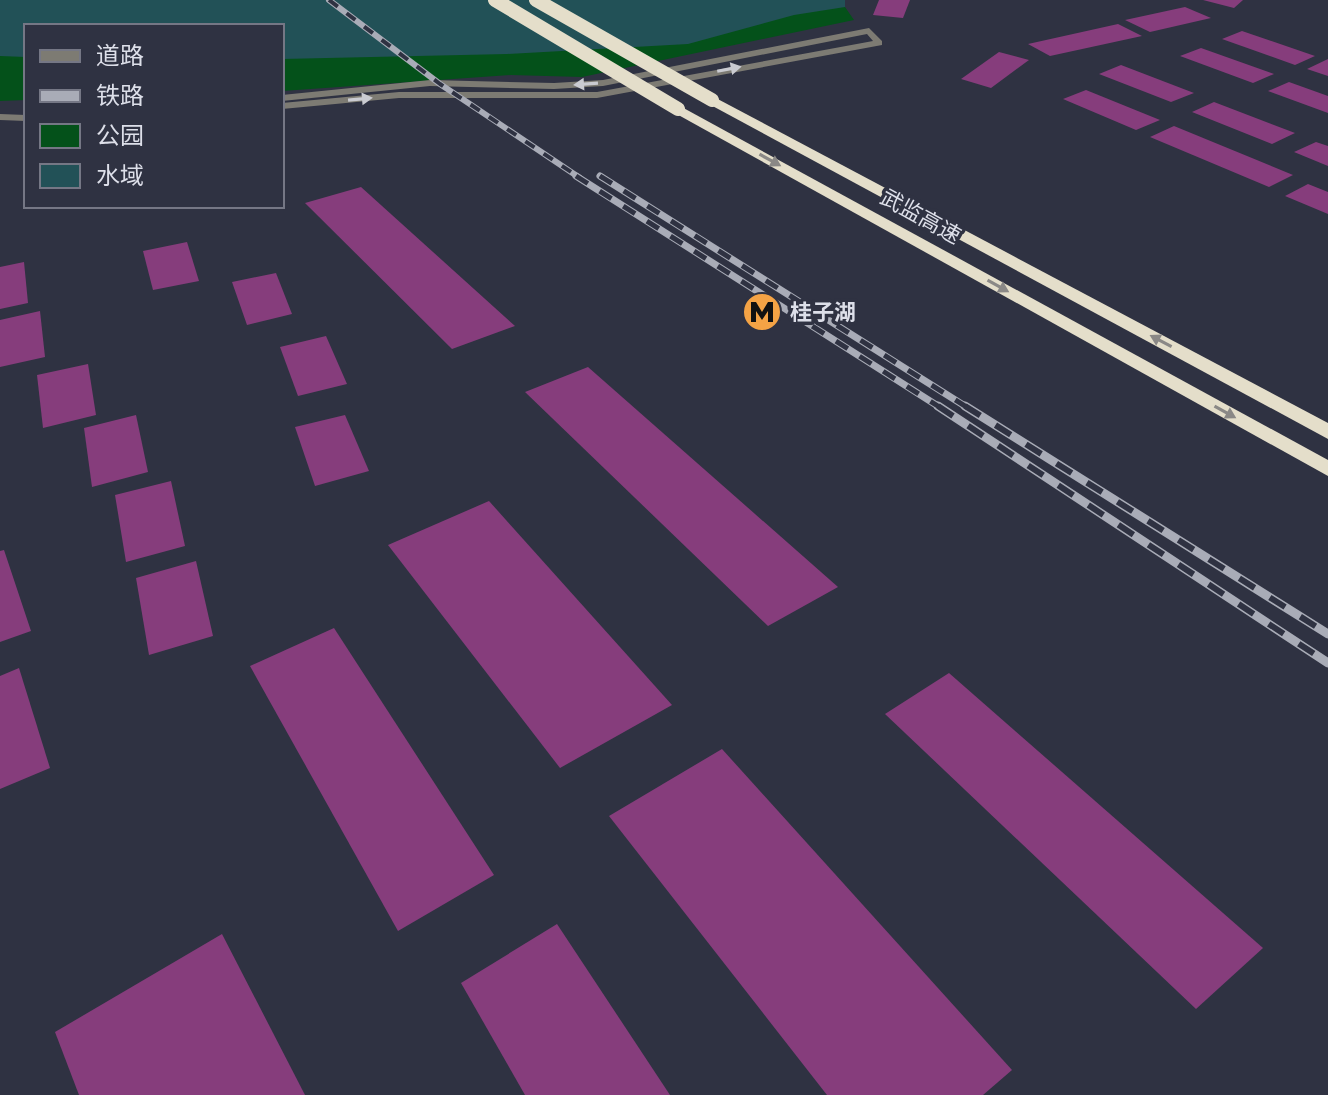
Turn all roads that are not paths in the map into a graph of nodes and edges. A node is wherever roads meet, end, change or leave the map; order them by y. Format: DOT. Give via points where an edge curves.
graph roads {
  1 [pos="495,0"];
  2 [pos="536,0"];
  3 [pos="284,98"];
  4 [pos="284,106"];
  5 [pos="0,108"];
  6 [pos="24,108"];
  7 [pos="0,117"];
  8 [pos="24,118"];
  9 [pos="1328,432"];
  10 [pos="1328,469"];
  1 -- 10 [label="highway, 武监高速, one-way, bridge" via="678,109"];
  9 -- 2 [label="highway, 武监高速, one-way, bridge"];
  4 -- 3 [label="street, one-way" via="399,95 597,95 879,43 869,31 603,83 430,83"];
  5 -- 6 [label="street"];
  7 -- 8 [label="street"];
}
